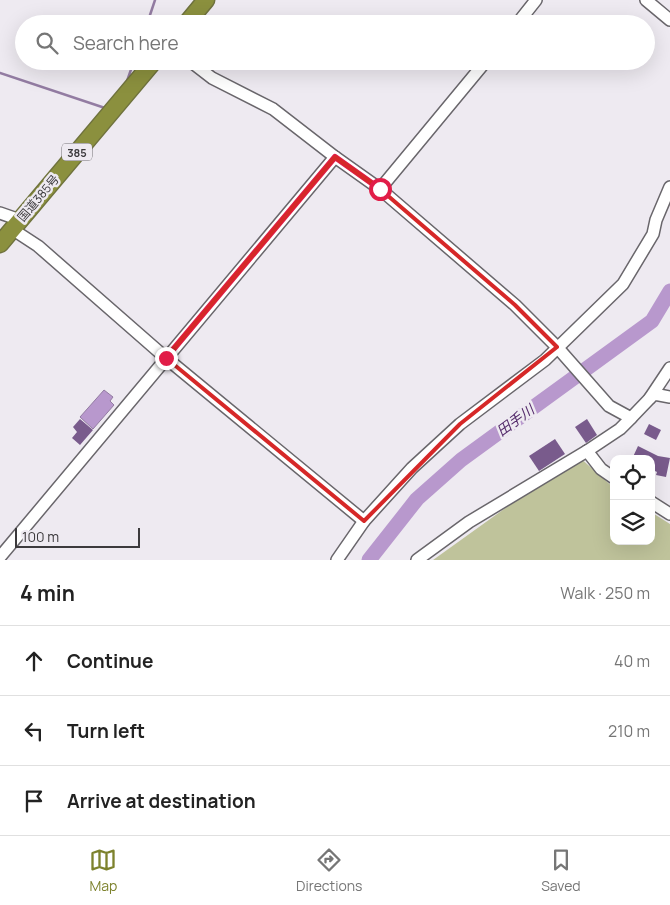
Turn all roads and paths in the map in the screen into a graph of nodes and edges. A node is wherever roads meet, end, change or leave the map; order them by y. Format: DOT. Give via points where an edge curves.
graph roads {
  1 [pos="536,0"];
  2 [pos="646,0"];
  3 [pos="202,1"];
  4 [pos="192,15"];
  5 [pos="524,15"];
  6 [pos="670,20"];
  7 [pos="146,70"];
  8 [pos="202,70"];
  9 [pos="479,70"];
  10 [pos="335,157"];
  11 [pos="670,186"];
  12 [pos="380,189"];
  13 [pos="0,213"];
  14 [pos="16,224"];
  15 [pos="0,244"];
  16 [pos="557,347"];
  17 [pos="166,358"];
  18 [pos="670,368"];
  19 [pos="670,397"];
  20 [pos="650,398"];
  21 [pos="631,418"];
  22 [pos="587,451"];
  23 [pos="610,475"];
  24 [pos="655,505"];
  25 [pos="670,514"];
  26 [pos="364,521"];
  27 [pos="0,557"];
  28 [pos="337,560"];
  29 [pos="417,560"];
  1 -- 5 [label="street"];
  2 -- 6 [label="street"];
  3 -- 4 [label="highway"];
  7 -- 14 [label="highway, 国道385号 / 385"];
  8 -- 10 [label="street" via="273,109"];
  9 -- 12 [label="street"];
  10 -- 12 [label="street"];
  10 -- 17 [label="street"];
  11 -- 16 [label="street" via="653,234 623,284"];
  12 -- 16 [label="street" via="515,305"];
  13 -- 14 [label="street"];
  14 -- 15 [label="highway, 国道385号 / 385"];
  14 -- 17 [label="street"];
  16 -- 21 [label="street" via="608,406"];
  16 -- 26 [label="street" via="545,360 460,424 412,468"];
  17 -- 26 [label="street"];
  17 -- 27 [label="street"];
  18 -- 20 [label="street"];
  19 -- 20 [label="street" via="654,394"];
  20 -- 21 [label="street"];
  21 -- 22 [label="street"];
  22 -- 23 [label="street"];
  22 -- 29 [label="street" via="469,522"];
  24 -- 25 [label="street"];
  26 -- 28 [label="street"];
}
